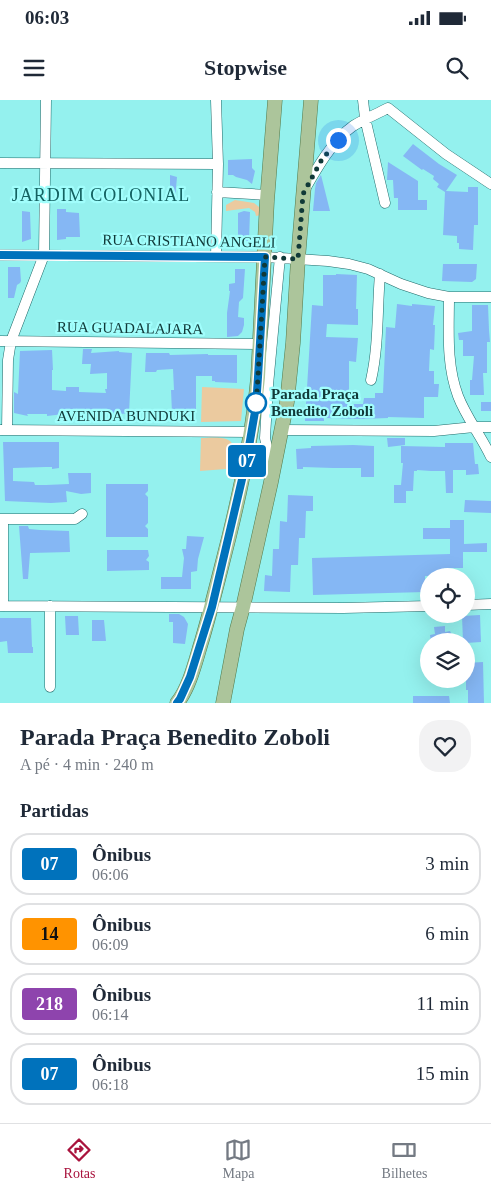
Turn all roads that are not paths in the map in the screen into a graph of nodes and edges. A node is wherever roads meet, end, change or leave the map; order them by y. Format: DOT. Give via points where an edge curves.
graph roads {
  1 [pos="46,100"];
  2 [pos="216,100"];
  3 [pos="274,100"];
  4 [pos="311,100"];
  5 [pos="363,100"];
  6 [pos="387,104"];
  7 [pos="366,120"];
  8 [pos="45,162"];
  9 [pos="0,163"];
  10 [pos="218,164"];
  11 [pos="491,184"];
  12 [pos="217,192"];
  13 [pos="303,194"];
  14 [pos="268,195"];
  15 [pos="385,203"];
  16 [pos="0,255"];
  17 [pos="44,255"];
  18 [pos="216,256"];
  19 [pos="265,257"];
  20 [pos="280,257"];
  21 [pos="298,259"];
  22 [pos="380,274"];
  23 [pos="449,297"];
  24 [pos="491,297"];
  25 [pos="5,341"];
  26 [pos="260,344"];
  27 [pos="371,380"];
  28 [pos="474,427"];
  29 [pos="491,427"];
  30 [pos="4,430"];
  31 [pos="282,430"];
  32 [pos="252,432"];
  33 [pos="491,457"];
  34 [pos="272,474"];
  35 [pos="82,514"];
  36 [pos="2,519"];
  37 [pos="491,604"];
  38 [pos="475,605"];
  39 [pos="2,606"];
  40 [pos="50,606"];
  41 [pos="420,606"];
  42 [pos="212,607"];
  43 [pos="243,607"];
  44 [pos="50,687"];
  45 [pos="177,703"];
  46 [pos="223,703"];
  1 -- 8 [label="street"];
  2 -- 10 [label="street"];
  3 -- 14 [label="main road"];
  4 -- 13 [label="main road"];
  5 -- 7 [label="street"];
  6 -- 7 [label="street"];
  6 -- 11 [label="street" via="446,154"];
  7 -- 13 [label="street" via="352,126 334,145"];
  7 -- 15 [label="street"];
  8 -- 9 [label="street"];
  8 -- 10 [label="street"];
  8 -- 17 [label="street"];
  10 -- 12 [label="street"];
  12 -- 14 [label="street"];
  12 -- 18 [label="street"];
  13 -- 21 [label="main road"];
  14 -- 19 [label="main road"];
  16 -- 17 [label="street, RUA CRISTIANO ANGELI"];
  17 -- 18 [label="street, RUA CRISTIANO ANGELI"];
  17 -- 25 [label="street"];
  18 -- 19 [label="street, RUA CRISTIANO ANGELI"];
  19 -- 20 [label="street, RUA CRISTIANO ANGELI"];
  19 -- 26 [label="main road"];
  20 -- 21 [label="street, RUA CRISTIANO ANGELI"];
  20 -- 34 [label="street" via="265,438"];
  21 -- 22 [label="street, RUA CRISTIANO ANGELI" via="349,264"];
  21 -- 31 [label="main road" via="293,343"];
  22 -- 23 [label="street, RUA CRISTIANO ANGELI" via="428,293"];
  22 -- 27 [label="street"];
  23 -- 24 [label="street, RUA CRISTIANO ANGELI"];
  23 -- 28 [label="street" via="450,368 458,396"];
  25 -- 26 [label="street, RUA GUADALAJARA"];
  25 -- 30 [label="street" via="8,360"];
  26 -- 32 [label="main road"];
  28 -- 29 [label="street"];
  28 -- 31 [label="street" via="434,431"];
  28 -- 33 [label="street"];
  30 -- 32 [label="street, AVENIDA BUNDUKI"];
  31 -- 34 [label="main road"];
  32 -- 42 [label="main road"];
  34 -- 43 [label="main road"];
  35 -- 36 [label="street" via="74,519"];
  36 -- 39 [label="street"];
  37 -- 38 [label="street"];
  39 -- 40 [label="street"];
  40 -- 42 [label="street"];
  40 -- 44 [label="street"];
  41 -- 43 [label="street"];
  42 -- 43 [label="street"];
  42 -- 45 [label="main road" via="190,677"];
  43 -- 46 [label="main road"];
}
